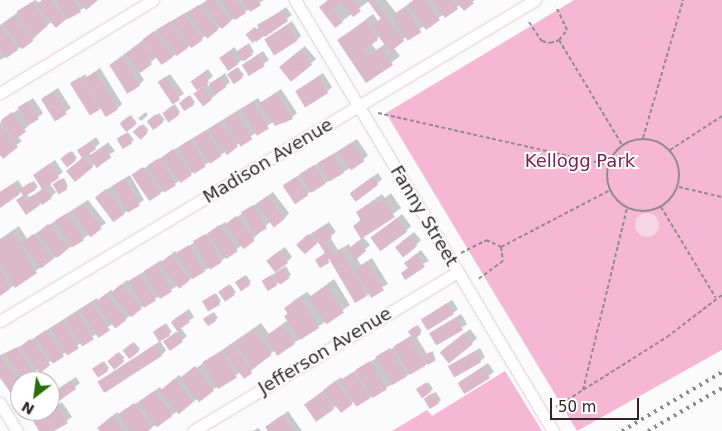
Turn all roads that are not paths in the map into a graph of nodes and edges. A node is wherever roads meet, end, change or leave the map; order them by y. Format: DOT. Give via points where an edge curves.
graph roads {
  1 [pos="153,0"];
  2 [pos="295,0"];
  3 [pos="536,0"];
  4 [pos="0,93"];
  5 [pos="358,107"];
  6 [pos="458,272"];
  7 [pos="0,321"];
  8 [pos="0,403"];
  9 [pos="17,431"];
  10 [pos="193,431"];
  11 [pos="553,431"];
  1 -- 4 [label="street"];
  2 -- 5 [label="street, Fanny Street"];
  3 -- 5 [label="street, Madison Avenue"];
  5 -- 6 [label="street, Fanny Street"];
  5 -- 7 [label="street, Madison Avenue"];
  6 -- 10 [label="street, Jefferson Avenue"];
  6 -- 11 [label="street, Fanny Street"];
  8 -- 9 [label="street"];
}
